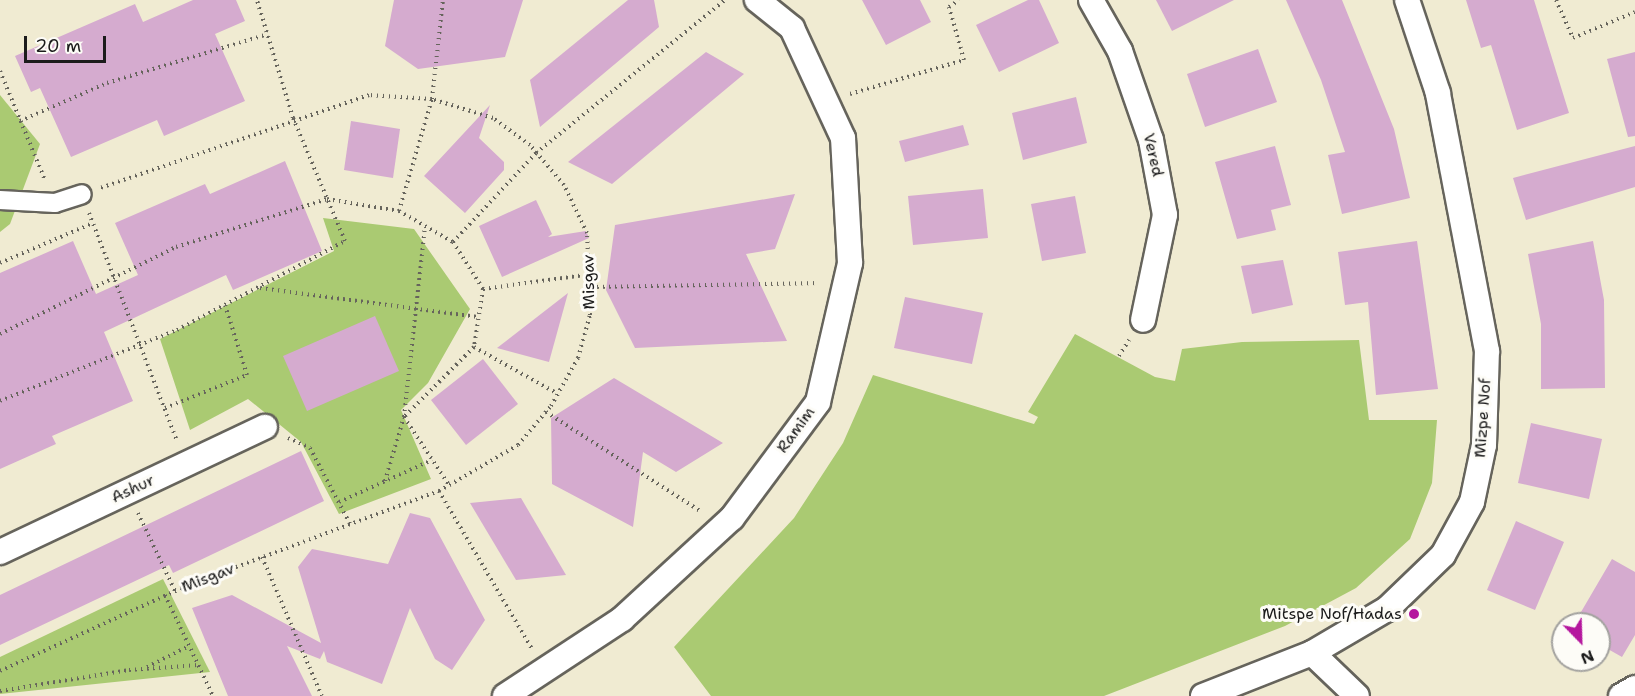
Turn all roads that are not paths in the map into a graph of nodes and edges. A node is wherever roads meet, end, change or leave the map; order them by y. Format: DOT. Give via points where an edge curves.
graph roads {
  1 [pos="756,0"];
  2 [pos="1091,0"];
  3 [pos="1407,0"];
  4 [pos="82,194"];
  5 [pos="0,200"];
  6 [pos="1143,320"];
  7 [pos="265,427"];
  8 [pos="0,552"];
  9 [pos="1312,653"];
  10 [pos="1635,688"];
  11 [pos="505,696"];
  12 [pos="1203,696"];
  13 [pos="1357,696"];
  14 [pos="1621,696"];
  1 -- 11 [label="street, Ramim" via="792,28 843,138 850,263 818,402 724,526 622,619"];
  2 -- 6 [label="street, Vered" via="1120,51 1151,140 1165,215"];
  3 -- 9 [label="street, Mizpe Nof" via="1438,93 1463,204 1487,351 1484,445 1472,502 1443,555 1387,609"];
  4 -- 5 [label="street" via="55,203"];
  7 -- 8 [label="street, Ashur"];
  9 -- 12 [label="street, Mizpe Nof"];
  9 -- 13 [label="street"];
  10 -- 14 [label="street"];
}
